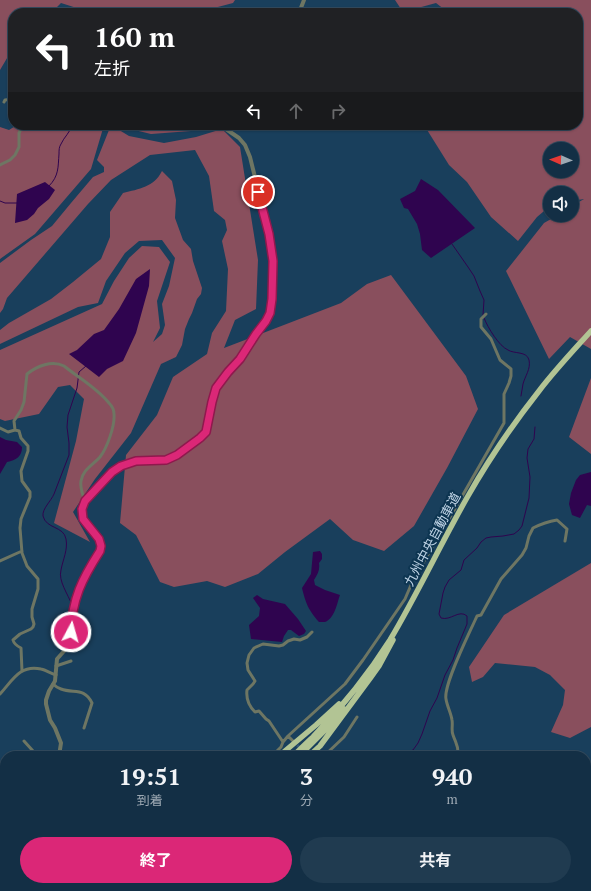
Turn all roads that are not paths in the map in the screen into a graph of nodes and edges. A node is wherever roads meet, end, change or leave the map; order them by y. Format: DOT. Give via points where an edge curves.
graph roads {
  1 [pos="8,100"];
  2 [pos="4,102"];
  3 [pos="20,130"];
  4 [pos="227,130"];
  5 [pos="0,165"];
  6 [pos="486,314"];
  7 [pos="591,332"];
  8 [pos="591,337"];
  9 [pos="0,428"];
  10 [pos="15,430"];
  11 [pos="85,501"];
  12 [pos="565,541"];
  13 [pos="22,551"];
  14 [pos="0,561"];
  15 [pos="416,593"];
  16 [pos="312,632"];
  17 [pos="394,638"];
  18 [pos="71,661"];
  19 [pos="56,666"];
  20 [pos="22,671"];
  21 [pos="56,675"];
  22 [pos="53,684"];
  23 [pos="0,694"];
  24 [pos="357,717"];
  25 [pos="84,728"];
  26 [pos="288,736"];
  27 [pos="24,741"];
  28 [pos="293,741"];
  29 [pos="283,742"];
  30 [pos="33,751"];
  31 [pos="60,751"];
  32 [pos="277,751"];
  33 [pos="286,751"];
  34 [pos="298,751"];
  35 [pos="303,751"];
  36 [pos="314,751"];
  37 [pos="329,751"];
  38 [pos="458,751"];
  1 -- 2 [label="street"];
  3 -- 5 [label="street" via="19,147 15,155"];
  4 -- 11 [label="street" via="245,145 250,157 269,234 273,261 270,313 240,359 216,388 206,432 177,455 166,460 136,461 121,466"];
  6 -- 26 [label="street" via="481,319 481,326 491,339 500,360 511,369 504,394 504,423 397,611 345,684"];
  7 -- 15 [label="highway, 九州中央自動車道" via="540,390 488,462"];
  8 -- 17 [label="highway, 九州中央自動車道" via="543,392 489,467"];
  9 -- 10 [label="street" via="8,432"];
  10 -- 11 [label="street" via="14,421 24,402 26,374 47,364 64,366 110,404 114,422 106,447 99,458 86,469 81,479"];
  10 -- 13 [label="street" via="19,431 28,446 21,471 22,481 30,494 21,519"];
  11 -- 19 [label="street" via="82,509 83,519 99,539 101,549 77,593 69,643 56,660"];
  12 -- 38 [label="street" via="567,529 557,520 533,528 522,555 501,579 481,615 477,616 445,695 452,720 452,734"];
  13 -- 14 [label="street"];
  13 -- 20 [label="street" via="25,561 38,579 38,589 32,609 33,627 13,640 21,648"];
  15 -- 33 [label="highway" via="349,693"];
  15 -- 34 [label="highway, 九州中央自動車道" via="364,678 329,720"];
  16 -- 29 [label="street" via="300,640 288,641 279,646 263,644 254,648 249,655 248,670 255,681 247,690 249,703 255,712 259,711 269,720"];
  17 -- 35 [label="highway, 九州中央自動車道" via="335,720"];
  17 -- 36 [label="highway" via="379,666"];
  18 -- 19 [label="street"];
  19 -- 21 [label="street"];
  20 -- 21 [label="street" via="37,668"];
  20 -- 23 [label="street"];
  21 -- 22 [label="street"];
  22 -- 25 [label="street" via="62,689 82,692 89,698 92,703"];
  22 -- 31 [label="street" via="46,704 50,720 61,743"];
  24 -- 37 [label="street" via="344,737"];
  26 -- 28 [label="street"];
  26 -- 29 [label="street"];
  27 -- 30 [label="street"];
  29 -- 32 [label="street"];
}
